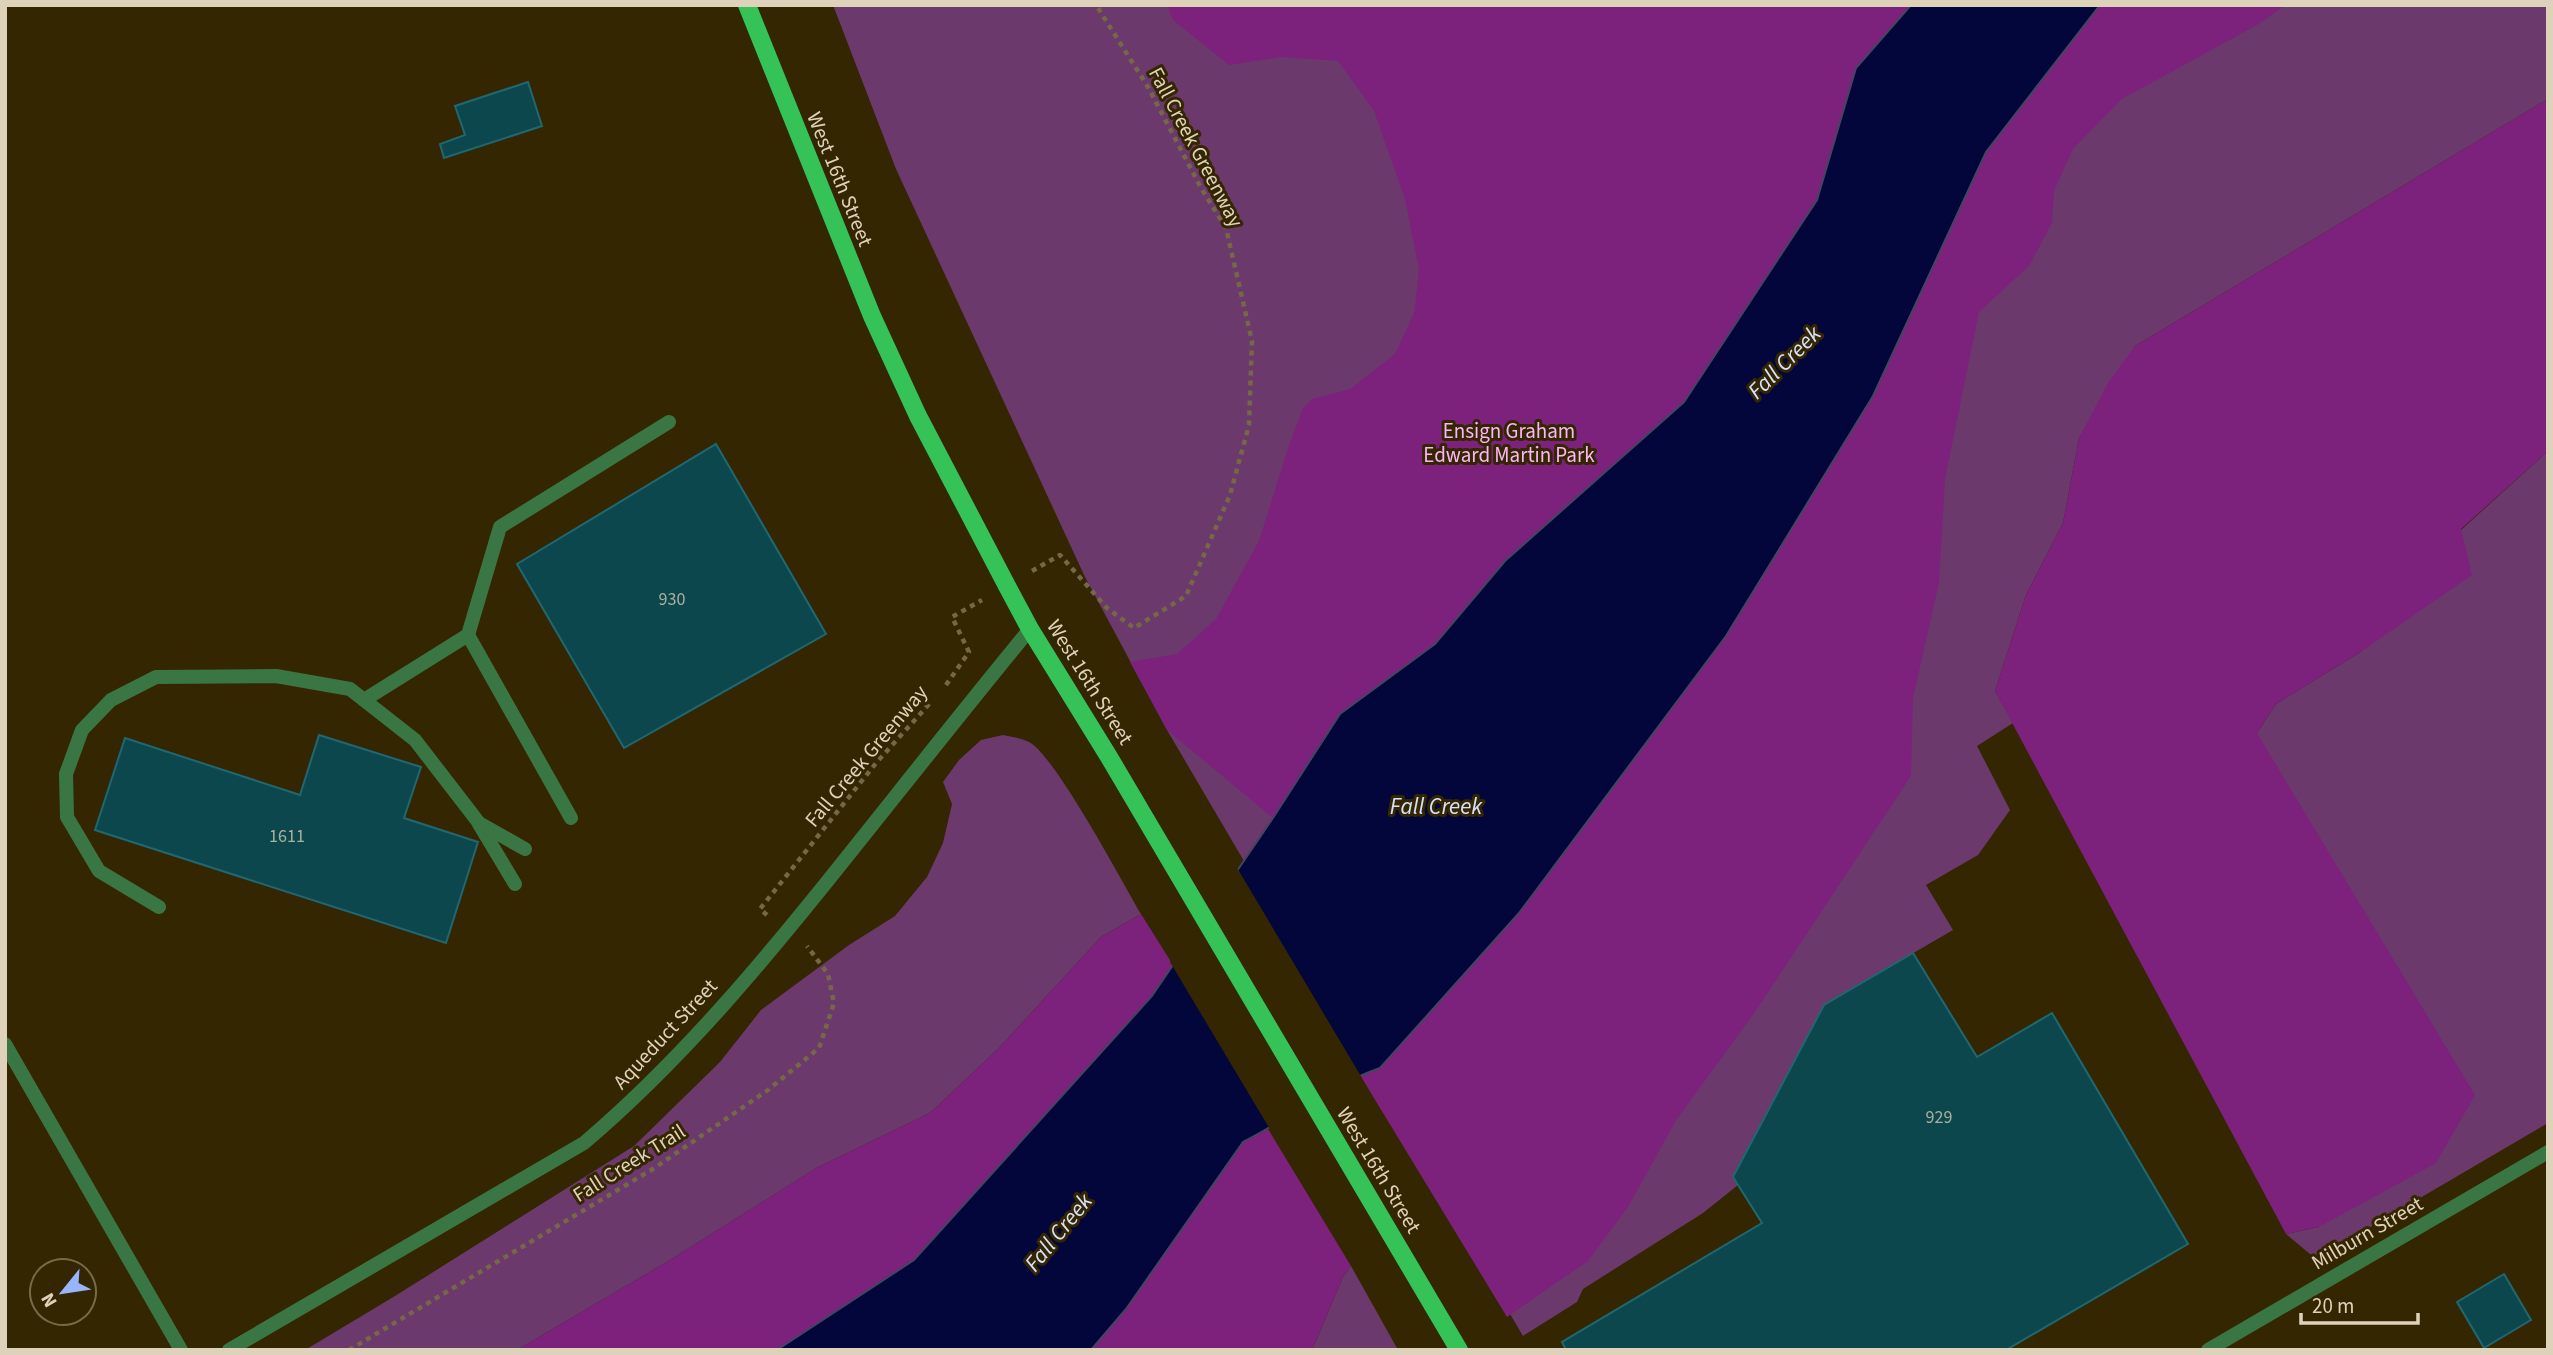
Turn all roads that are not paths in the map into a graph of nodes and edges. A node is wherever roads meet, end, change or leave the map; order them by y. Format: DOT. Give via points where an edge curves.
graph roads {
  1 [pos="747,5"];
  2 [pos="669,422"];
  3 [pos="1030,629"];
  4 [pos="468,635"];
  5 [pos="364,700"];
  6 [pos="571,818"];
  7 [pos="479,823"];
  8 [pos="525,849"];
  9 [pos="515,884"];
  10 [pos="159,907"];
  11 [pos="5,1044"];
  12 [pos="2548,1152"];
  13 [pos="181,1350"];
  14 [pos="229,1350"];
  15 [pos="1460,1350"];
  16 [pos="2208,1350"];
  1 -- 3 [label="main road, West 16th Street" via="872,317 923,427"];
  2 -- 4 [label="street" via="500,527"];
  3 -- 14 [label="street, Aqueduct Street" via="789,930 629,1104 584,1143"];
  3 -- 15 [label="main road, West 16th Street"];
  4 -- 5 [label="street"];
  4 -- 6 [label="street"];
  5 -- 7 [label="street" via="415,740"];
  5 -- 10 [label="street" via="349,689 276,676 156,677 111,700 82,730 66,774 67,817 99,871"];
  7 -- 8 [label="street"];
  7 -- 9 [label="street"];
  11 -- 13 [label="street"];
  12 -- 16 [label="street, Milburn Street"];
}
